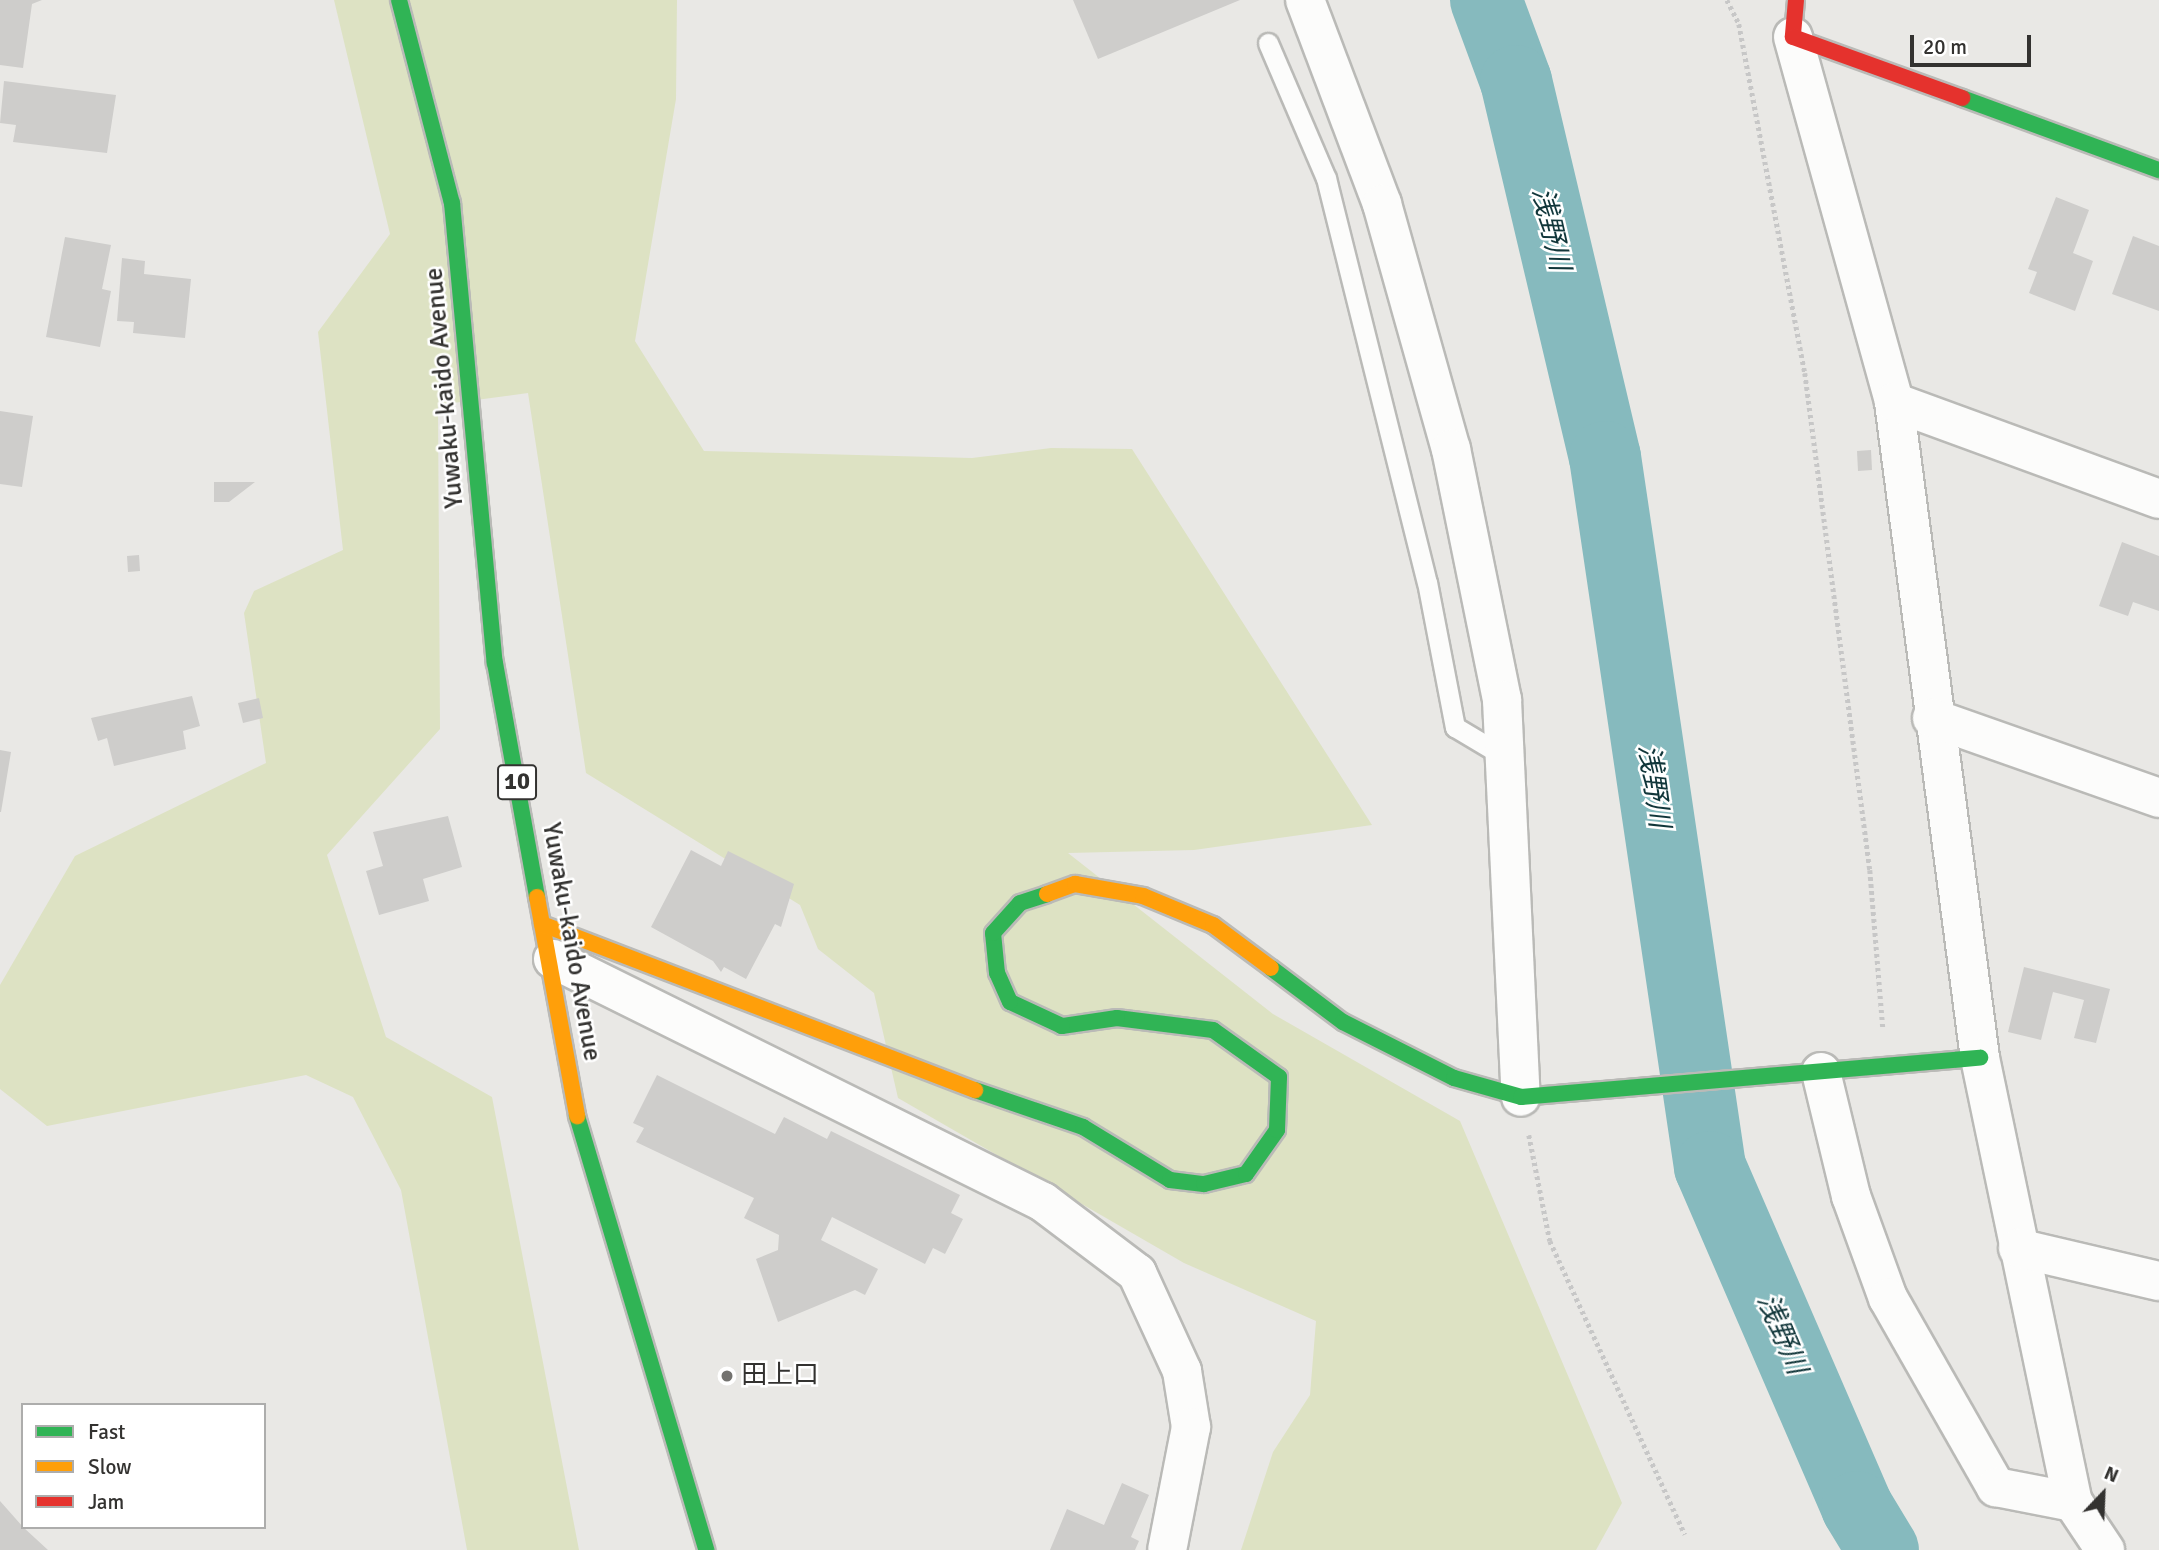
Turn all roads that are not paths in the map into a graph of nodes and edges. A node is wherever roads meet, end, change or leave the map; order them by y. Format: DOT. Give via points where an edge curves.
graph roads {
  1 [pos="399,0"];
  2 [pos="1305,0"];
  3 [pos="1795,18"];
  4 [pos="1268,43"];
  5 [pos="2159,170"];
  6 [pos="1894,402"];
  7 [pos="2159,499"];
  8 [pos="1933,718"];
  9 [pos="1507,758"];
  10 [pos="2159,798"];
  11 [pos="548,941"];
  12 [pos="1980,1058"];
  13 [pos="1812,1073"];
  14 [pos="1521,1097"];
  15 [pos="2018,1248"];
  16 [pos="2159,1281"];
  17 [pos="2073,1502"];
  18 [pos="706,1550"];
  19 [pos="1167,1550"];
  20 [pos="2105,1550"];
  1 -- 11 [label="street, Yuwaku-kaido Avenue / 10" via="452,203 495,663"];
  2 -- 9 [label="street" via="1382,204 1451,449 1502,700"];
  3 -- 5 [label="street"];
  3 -- 6 [label="street"];
  4 -- 9 [label="lane" via="1326,178 1427,582 1455,727"];
  6 -- 7 [label="street"];
  6 -- 8 [label="street"];
  8 -- 10 [label="street"];
  8 -- 12 [label="street"];
  9 -- 14 [label="street"];
  11 -- 14 [label="street" via="1083,1126 1170,1181 1204,1184 1246,1174 1277,1130 1279,1077 1213,1030 1117,1018 1062,1026 1010,1002 997,973 993,933 1020,903 1075,884 1143,896 1213,925 1343,1022 1454,1079"];
  11 -- 18 [label="street, Yuwaku-kaido Avenue / 10" via="578,1122"];
  11 -- 19 [label="street" via="1043,1202 1137,1273 1182,1371 1191,1426"];
  12 -- 13 [label="street"];
  12 -- 15 [label="street"];
  13 -- 14 [label="street" via="1566,1098"];
  13 -- 17 [label="street" via="1888,1298 1996,1487"];
  15 -- 16 [label="street"];
  15 -- 17 [label="street"];
  17 -- 20 [label="street"];
}
